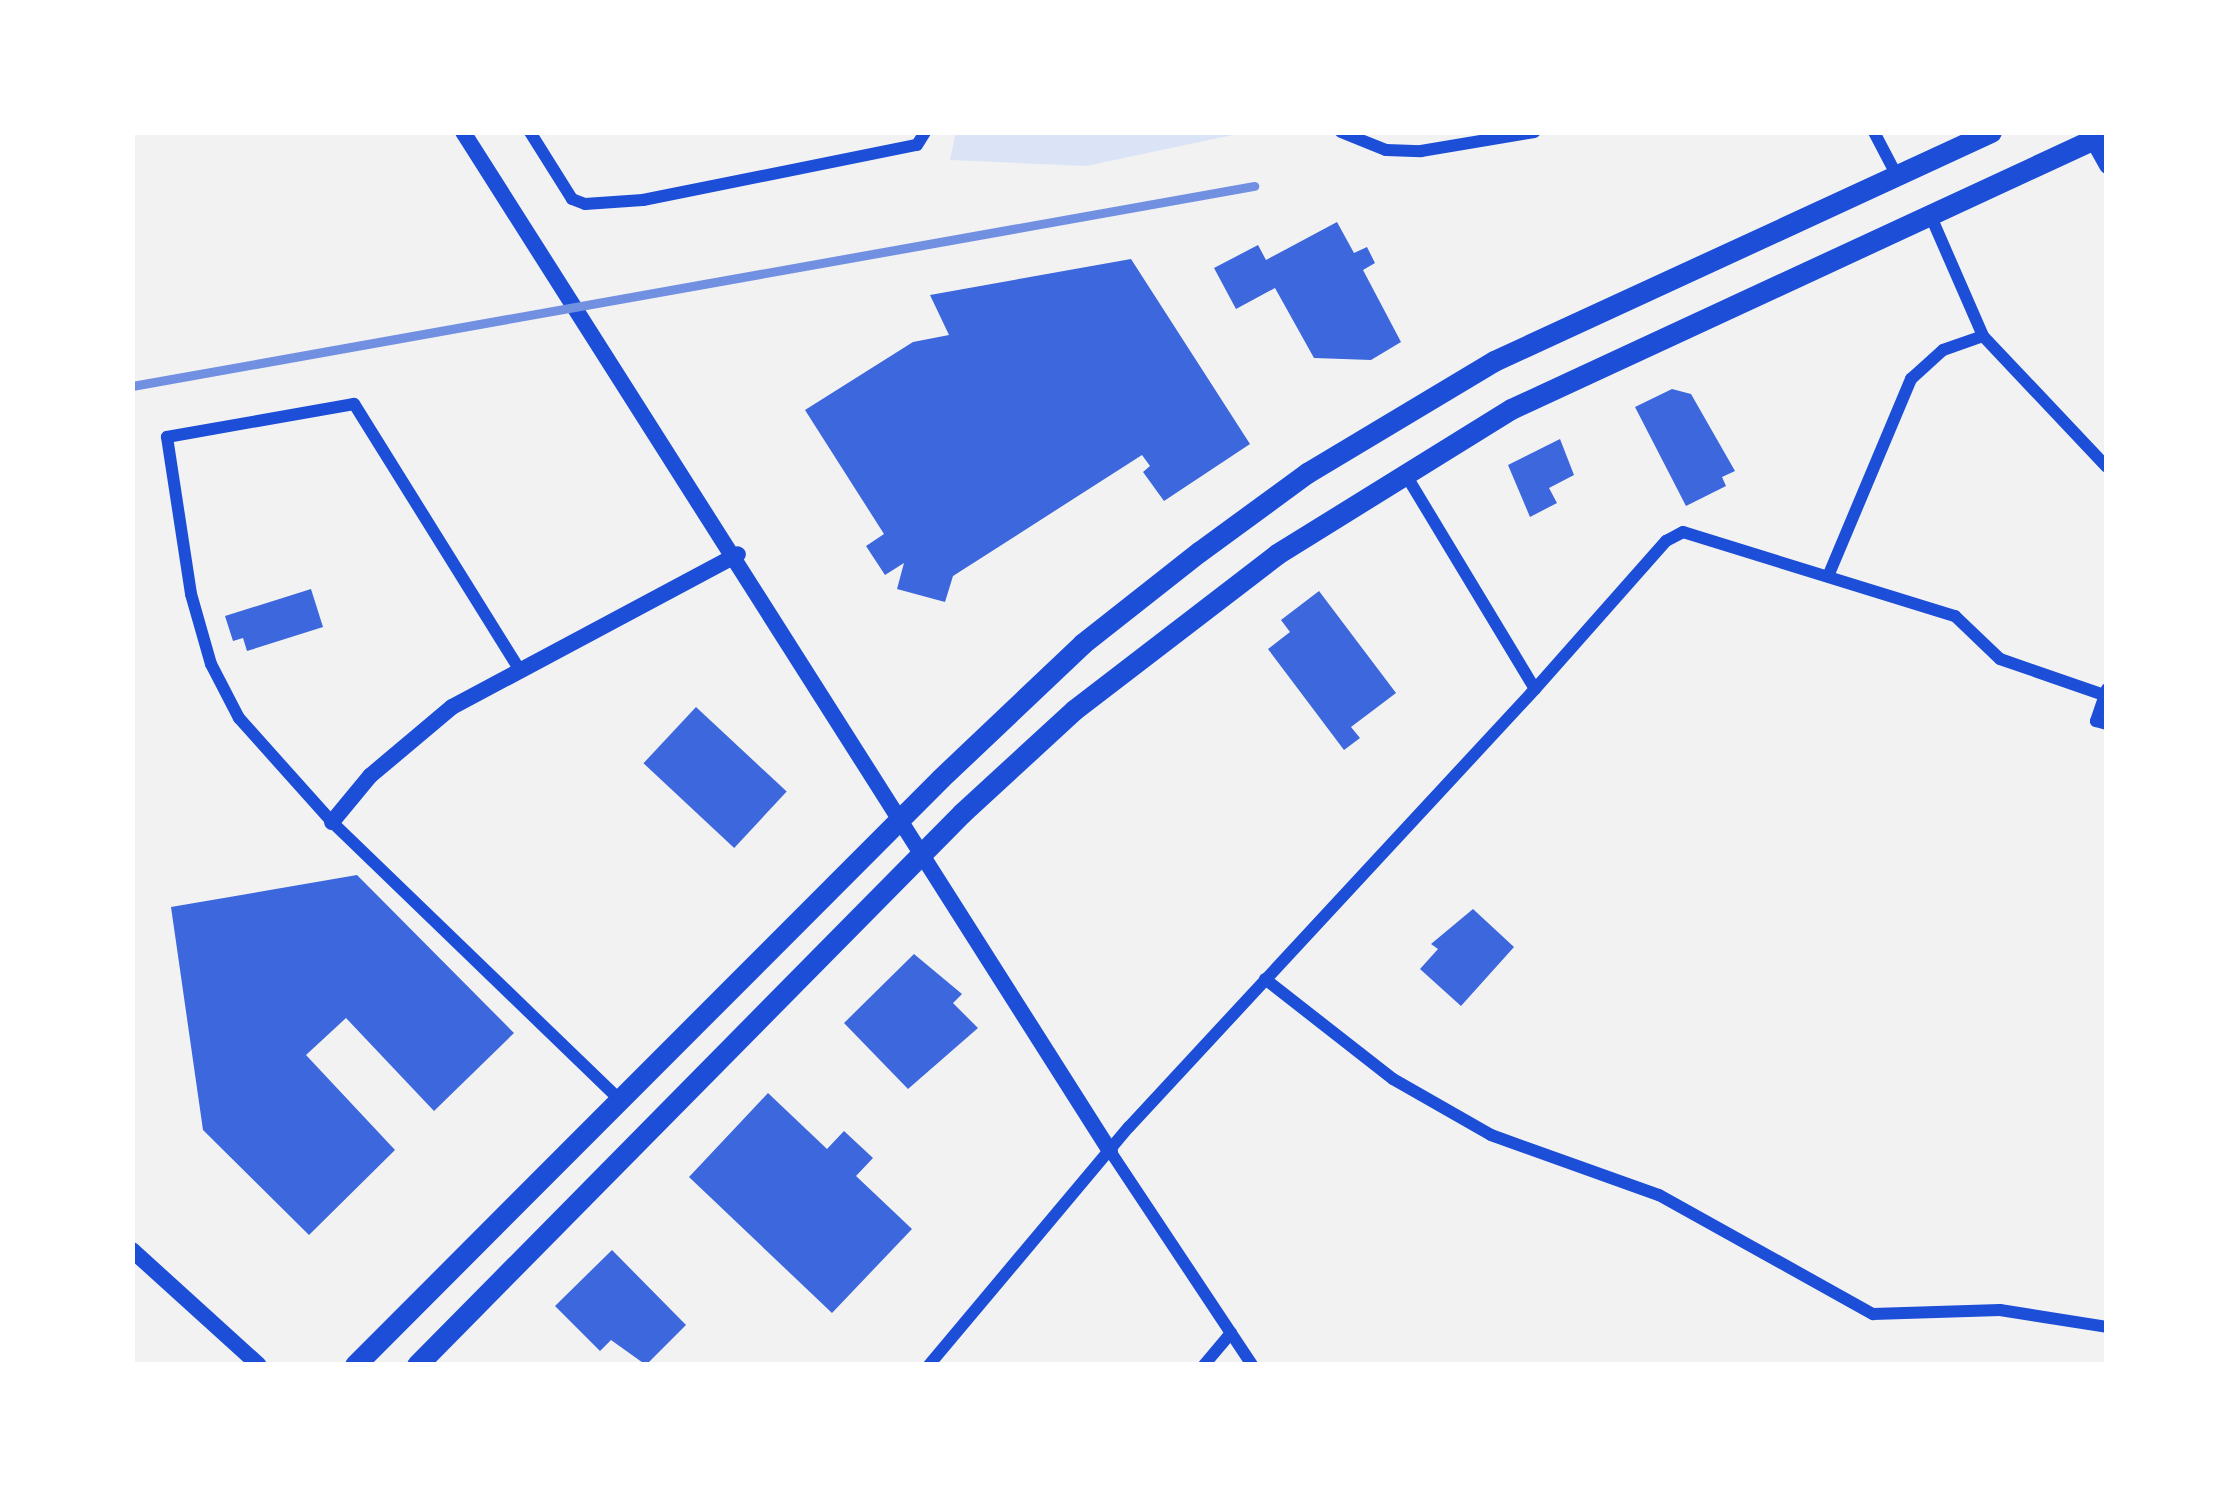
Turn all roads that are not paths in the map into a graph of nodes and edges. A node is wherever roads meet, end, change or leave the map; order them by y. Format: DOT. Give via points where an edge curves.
graph roads {
  1 [pos="464,132"];
  2 [pos="530,132"];
  3 [pos="925,132"];
  4 [pos="1340,132"];
  5 [pos="1534,132"];
  6 [pos="1874,132"];
  7 [pos="1991,132"];
  8 [pos="2096,135"];
  9 [pos="2107,166"];
  10 [pos="1897,176"];
  11 [pos="1932,219"];
  12 [pos="1983,337"];
  13 [pos="2107,467"];
  14 [pos="1404,472"];
  15 [pos="738,554"];
  16 [pos="1829,574"];
  17 [pos="521,672"];
  18 [pos="1535,689"];
  19 [pos="2106,692"];
  20 [pos="2107,724"];
  21 [pos="902,818"];
  22 [pos="332,823"];
  23 [pos="925,854"];
  24 [pos="1265,979"];
  25 [pos="619,1099"];
  26 [pos="1110,1151"];
  27 [pos="132,1250"];
  28 [pos="2107,1327"];
  29 [pos="1231,1333"];
  30 [pos="259,1365"];
  31 [pos="355,1365"];
  32 [pos="417,1365"];
  33 [pos="929,1365"];
  34 [pos="1204,1365"];
  35 [pos="1252,1365"];
  1 -- 15 [label="street"];
  2 -- 3 [label="street" via="572,199 585,204 917,145"];
  4 -- 5 [label="street" via="1386,150 1421,151"];
  6 -- 10 [label="street"];
  7 -- 10 [label="highway"];
  8 -- 9 [label="street"];
  8 -- 11 [label="highway"];
  10 -- 21 [label="highway" via="1575,320 1307,473 1082,644"];
  11 -- 12 [label="street"];
  11 -- 14 [label="highway" via="1763,286 1511,409"];
  12 -- 13 [label="street"];
  12 -- 16 [label="street" via="1943,350 1911,379"];
  14 -- 18 [label="street"];
  14 -- 23 [label="highway" via="1277,554 1074,710"];
  15 -- 17 [label="street"];
  15 -- 21 [label="street"];
  16 -- 18 [label="street" via="1683,532 1666,541"];
  16 -- 19 [label="street" via="1955,616 2000,659"];
  17 -- 22 [label="street" via="452,706"];
  17 -- 22 [label="street" via="354,404 167,437 191,594 212,664 239,718"];
  18 -- 24 [label="street"];
  19 -- 20 [label="street" via="2096,721"];
  21 -- 23 [label="street"];
  21 -- 25 [label="highway"];
  22 -- 25 [label="street"];
  23 -- 26 [label="street"];
  23 -- 32 [label="highway"];
  24 -- 26 [label="street"];
  24 -- 28 [label="street" via="1393,1079 1472,1125 1659,1195 1874,1314 2000,1310"];
  25 -- 31 [label="highway"];
  26 -- 29 [label="street"];
  26 -- 33 [label="street"];
  27 -- 30 [label="street"];
  29 -- 34 [label="street"];
  29 -- 35 [label="street"];
}
